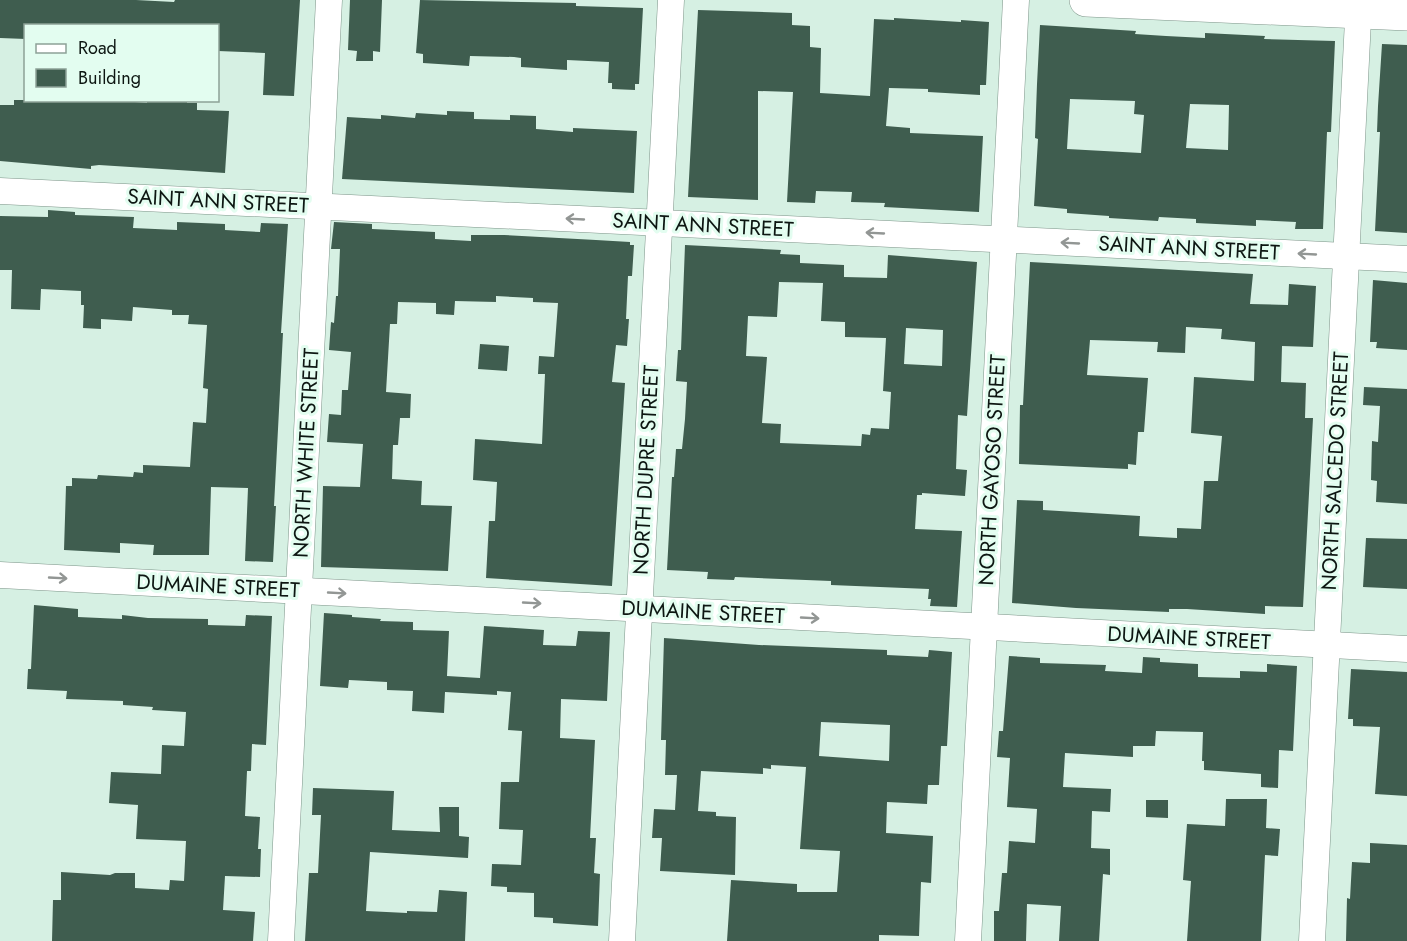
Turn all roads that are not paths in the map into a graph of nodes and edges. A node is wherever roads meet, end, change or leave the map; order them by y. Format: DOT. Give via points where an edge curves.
graph roads {
  1 [pos="329,0"];
  2 [pos="671,0"];
  3 [pos="1016,0"];
  4 [pos="1086,0"];
  5 [pos="1358,6"];
  6 [pos="1407,14"];
  7 [pos="0,191"];
  8 [pos="319,206"];
  9 [pos="659,223"];
  10 [pos="1004,240"];
  11 [pos="1346,256"];
  12 [pos="1407,259"];
  13 [pos="0,574"];
  14 [pos="299,591"];
  15 [pos="639,609"];
  16 [pos="984,627"];
  17 [pos="1326,645"];
  18 [pos="1407,649"];
  19 [pos="281,941"];
  20 [pos="622,941"];
  21 [pos="969,941"];
  22 [pos="1312,941"];
  1 -- 8 [label="street, NORTH WHITE STREET"];
  2 -- 9 [label="street, NORTH DUPRE STREET"];
  3 -- 10 [label="street, NORTH GAYOSO STREET"];
  4 -- 5 [label="street"];
  5 -- 6 [label="street"];
  5 -- 11 [label="street, NORTH SALCEDO STREET"];
  7 -- 8 [label="street, SAINT ANN STREET"];
  9 -- 8 [label="street, SAINT ANN STREET, one-way"];
  8 -- 14 [label="street, NORTH WHITE STREET"];
  10 -- 9 [label="street, SAINT ANN STREET, one-way"];
  9 -- 15 [label="street, NORTH DUPRE STREET"];
  11 -- 10 [label="street, SAINT ANN STREET, one-way"];
  10 -- 16 [label="street, NORTH GAYOSO STREET"];
  11 -- 12 [label="street, SAINT ANN STREET"];
  11 -- 17 [label="street, NORTH SALCEDO STREET"];
  13 -- 14 [label="street, DUMAINE STREET, one-way"];
  14 -- 15 [label="street, DUMAINE STREET, one-way"];
  14 -- 19 [label="street, NORTH WHITE STREET"];
  15 -- 16 [label="street, DUMAINE STREET, one-way"];
  15 -- 20 [label="street, NORTH DUPRE STREET"];
  16 -- 17 [label="street, DUMAINE STREET"];
  16 -- 21 [label="street, NORTH GAYOSO STREET"];
  17 -- 18 [label="street, DUMAINE STREET"];
  17 -- 22 [label="street, NORTH SALCEDO STREET"];
}
